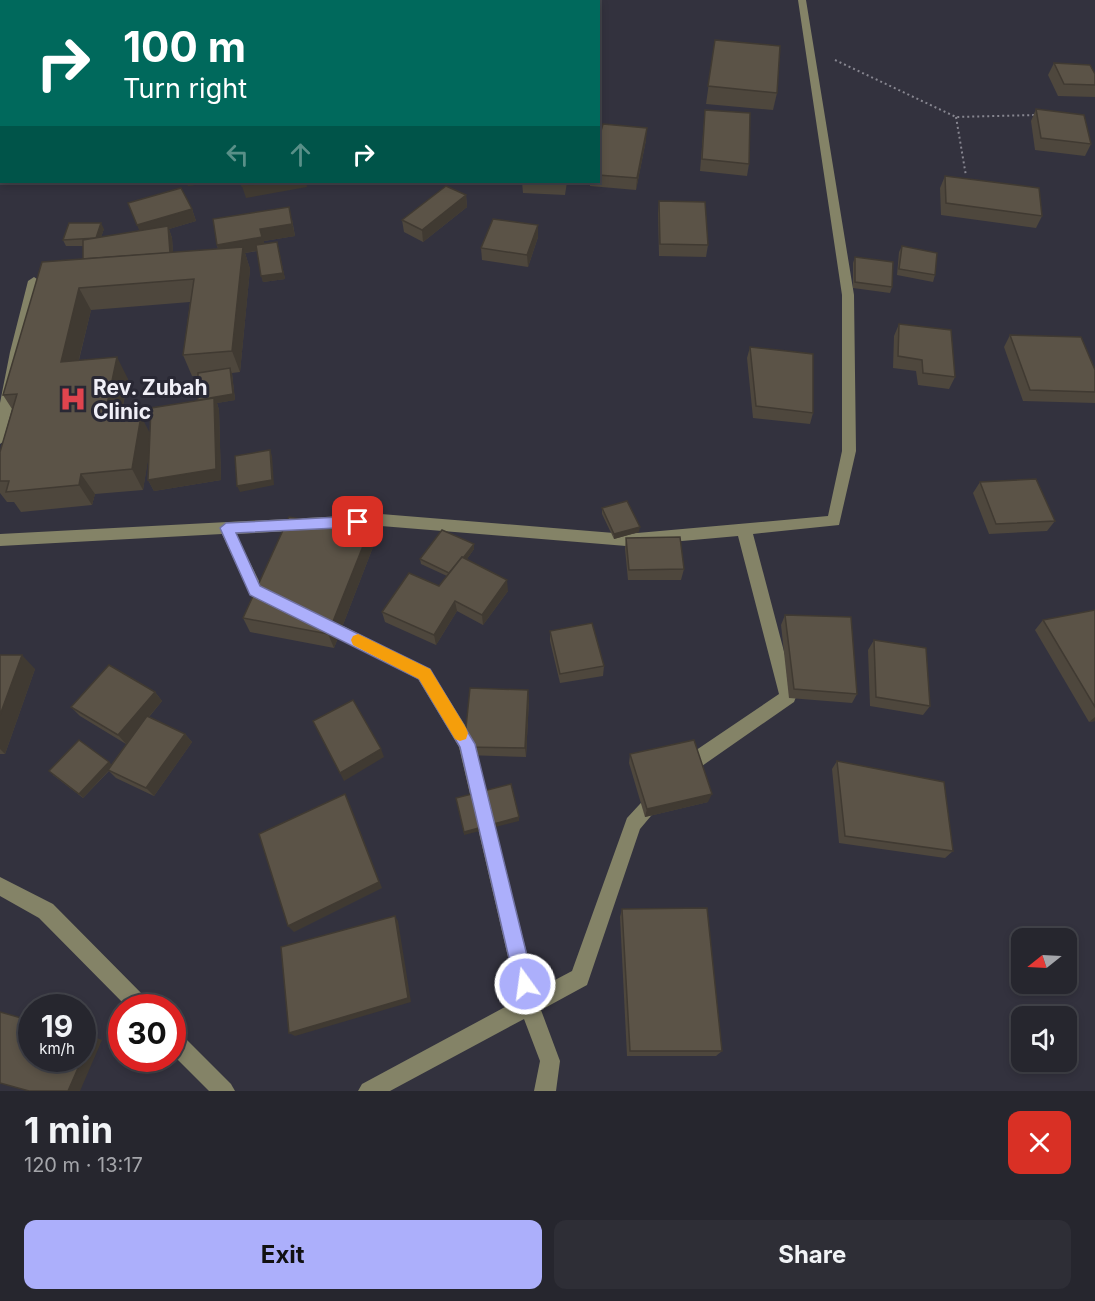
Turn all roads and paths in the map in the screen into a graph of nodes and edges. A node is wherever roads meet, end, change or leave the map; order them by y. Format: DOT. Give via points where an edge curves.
graph roads {
  1 [pos="802,0"];
  2 [pos="810,47"];
  3 [pos="1046,115"];
  4 [pos="956,117"];
  5 [pos="966,176"];
  6 [pos="34,281"];
  7 [pos="0,439"];
  8 [pos="226,528"];
  9 [pos="744,529"];
  10 [pos="0,540"];
  11 [pos="284,605"];
  12 [pos="304,614"];
  13 [pos="0,886"];
  14 [pos="128,994"];
  15 [pos="530,1006"];
  16 [pos="186,1053"];
  17 [pos="224,1091"];
  18 [pos="369,1091"];
  19 [pos="545,1091"];
  1 -- 2 [label="street"];
  2 -- 4 [label="path"];
  2 -- 9 [label="street" via="848,295 849,451 834,521"];
  3 -- 4 [label="path"];
  4 -- 5 [label="path"];
  6 -- 7 [label="street"];
  8 -- 9 [label="street" via="381,520 626,540"];
  8 -- 10 [label="street"];
  8 -- 11 [label="street" via="255,591"];
  9 -- 15 [label="street" via="788,697 688,763 633,824 580,978"];
  12 -- 15 [label="street" via="424,674 467,744"];
  13 -- 14 [label="street" via="46,911"];
  15 -- 18 [label="street"];
  15 -- 19 [label="street" via="550,1061"];
  16 -- 17 [label="street"];
}
